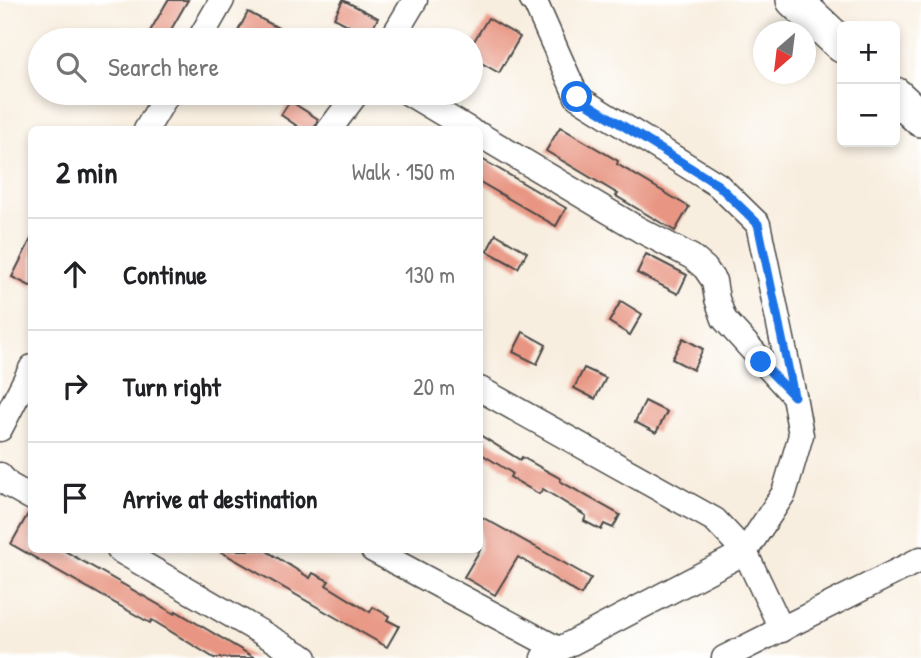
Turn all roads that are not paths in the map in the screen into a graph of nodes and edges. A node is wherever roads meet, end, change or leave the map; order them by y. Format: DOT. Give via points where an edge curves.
graph roads {
  1 [pos="222,0"];
  2 [pos="415,0"];
  3 [pos="532,0"];
  4 [pos="794,0"];
  5 [pos="206,28"];
  6 [pos="398,28"];
  7 [pos="837,40"];
  8 [pos="900,99"];
  9 [pos="161,105"];
  10 [pos="347,105"];
  11 [pos="428,105"];
  12 [pos="921,119"];
  13 [pos="148,126"];
  14 [pos="332,126"];
  15 [pos="463,126"];
  16 [pos="483,137"];
  17 [pos="28,375"];
  18 [pos="483,391"];
  19 [pos="794,396"];
  20 [pos="0,429"];
  21 [pos="0,475"];
  22 [pos="28,496"];
  23 [pos="745,552"];
  24 [pos="124,553"];
  25 [pos="378,553"];
  26 [pos="921,559"];
  27 [pos="782,630"];
  28 [pos="550,653"];
  29 [pos="305,658"];
  30 [pos="724,658"];
  1 -- 5 [label="street"];
  2 -- 6 [label="street"];
  3 -- 19 [label="street" via="577,97 718,185 758,224"];
  4 -- 7 [label="highway"];
  8 -- 12 [label="highway"];
  9 -- 13 [label="street"];
  10 -- 14 [label="street"];
  11 -- 15 [label="street"];
  16 -- 19 [label="street" via="692,257 714,281 724,319"];
  17 -- 20 [label="street"];
  18 -- 23 [label="street" via="715,520"];
  19 -- 23 [label="street" via="801,435 784,493"];
  21 -- 22 [label="street"];
  23 -- 27 [label="street"];
  23 -- 28 [label="street"];
  24 -- 29 [label="street"];
  25 -- 28 [label="street"];
  26 -- 27 [label="street"];
  27 -- 30 [label="street"];
}
